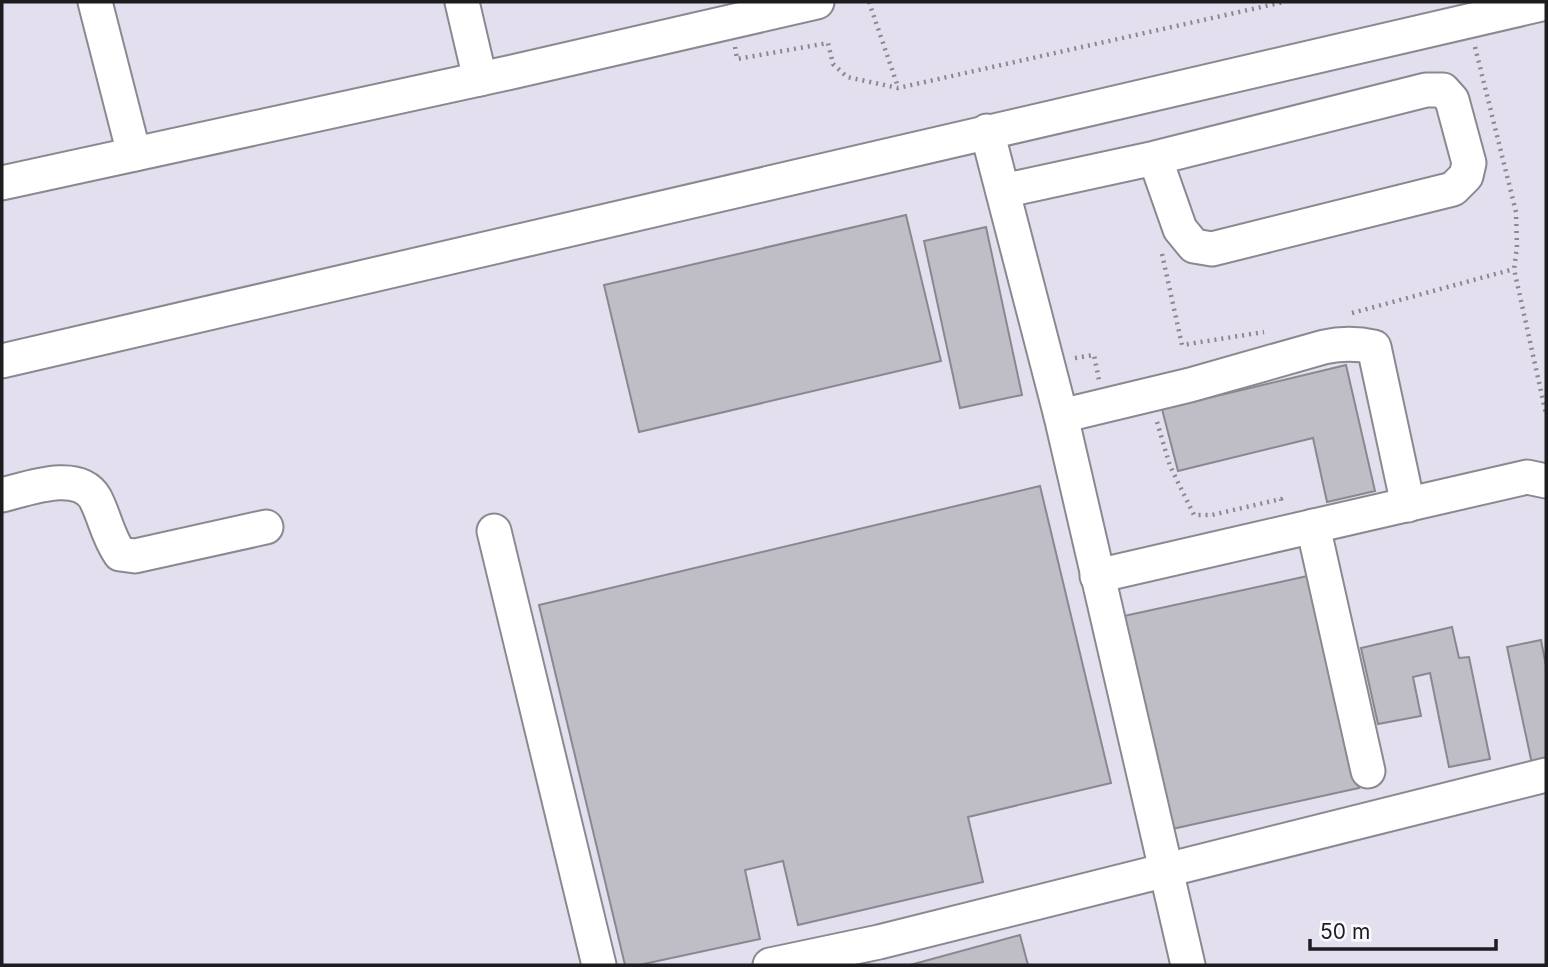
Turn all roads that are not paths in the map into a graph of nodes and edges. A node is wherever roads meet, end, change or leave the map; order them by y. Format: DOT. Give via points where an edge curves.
graph roads {
  1 [pos="95,2"];
  2 [pos="462,2"];
  3 [pos="817,2"];
  4 [pos="1546,3"];
  5 [pos="480,79"];
  6 [pos="987,131"];
  7 [pos="134,154"];
  8 [pos="1155,158"];
  9 [pos="2,183"];
  10 [pos="1003,191"];
  11 [pos="2,361"];
  12 [pos="1061,415"];
  13 [pos="1546,481"];
  14 [pos="2,495"];
  15 [pos="1408,505"];
  16 [pos="266,527"];
  17 [pos="1300,529"];
  18 [pos="494,531"];
  19 [pos="1097,576"];
  20 [pos="1368,771"];
  21 [pos="1546,775"];
  22 [pos="1165,870"];
  23 [pos="882,954"];
  24 [pos="599,965"];
  25 [pos="770,965"];
  26 [pos="1188,965"];
  1 -- 7 [label="lane"];
  2 -- 5 [label="lane"];
  3 -- 5 [label="lane"];
  4 -- 6 [label="lane"];
  5 -- 7 [label="lane"];
  6 -- 10 [label="lane"];
  6 -- 11 [label="lane"];
  7 -- 9 [label="lane"];
  8 -- 8 [label="lane" via="1426,90 1443,90 1452,100 1469,163 1466,176 1453,189 1212,249 1194,246 1180,229"];
  8 -- 10 [label="lane"];
  10 -- 12 [label="lane"];
  12 -- 15 [label="lane" via="1342,343 1374,347"];
  12 -- 19 [label="lane"];
  13 -- 15 [label="lane" via="1527,477"];
  14 -- 16 [label="lane" via="50,483 76,483 94,496 120,554 135,556"];
  15 -- 17 [label="lane"];
  17 -- 19 [label="lane"];
  17 -- 20 [label="lane"];
  18 -- 24 [label="lane"];
  19 -- 22 [label="lane"];
  21 -- 22 [label="lane"];
  22 -- 23 [label="lane"];
  22 -- 26 [label="lane"];
  23 -- 25 [label="lane"];
}
